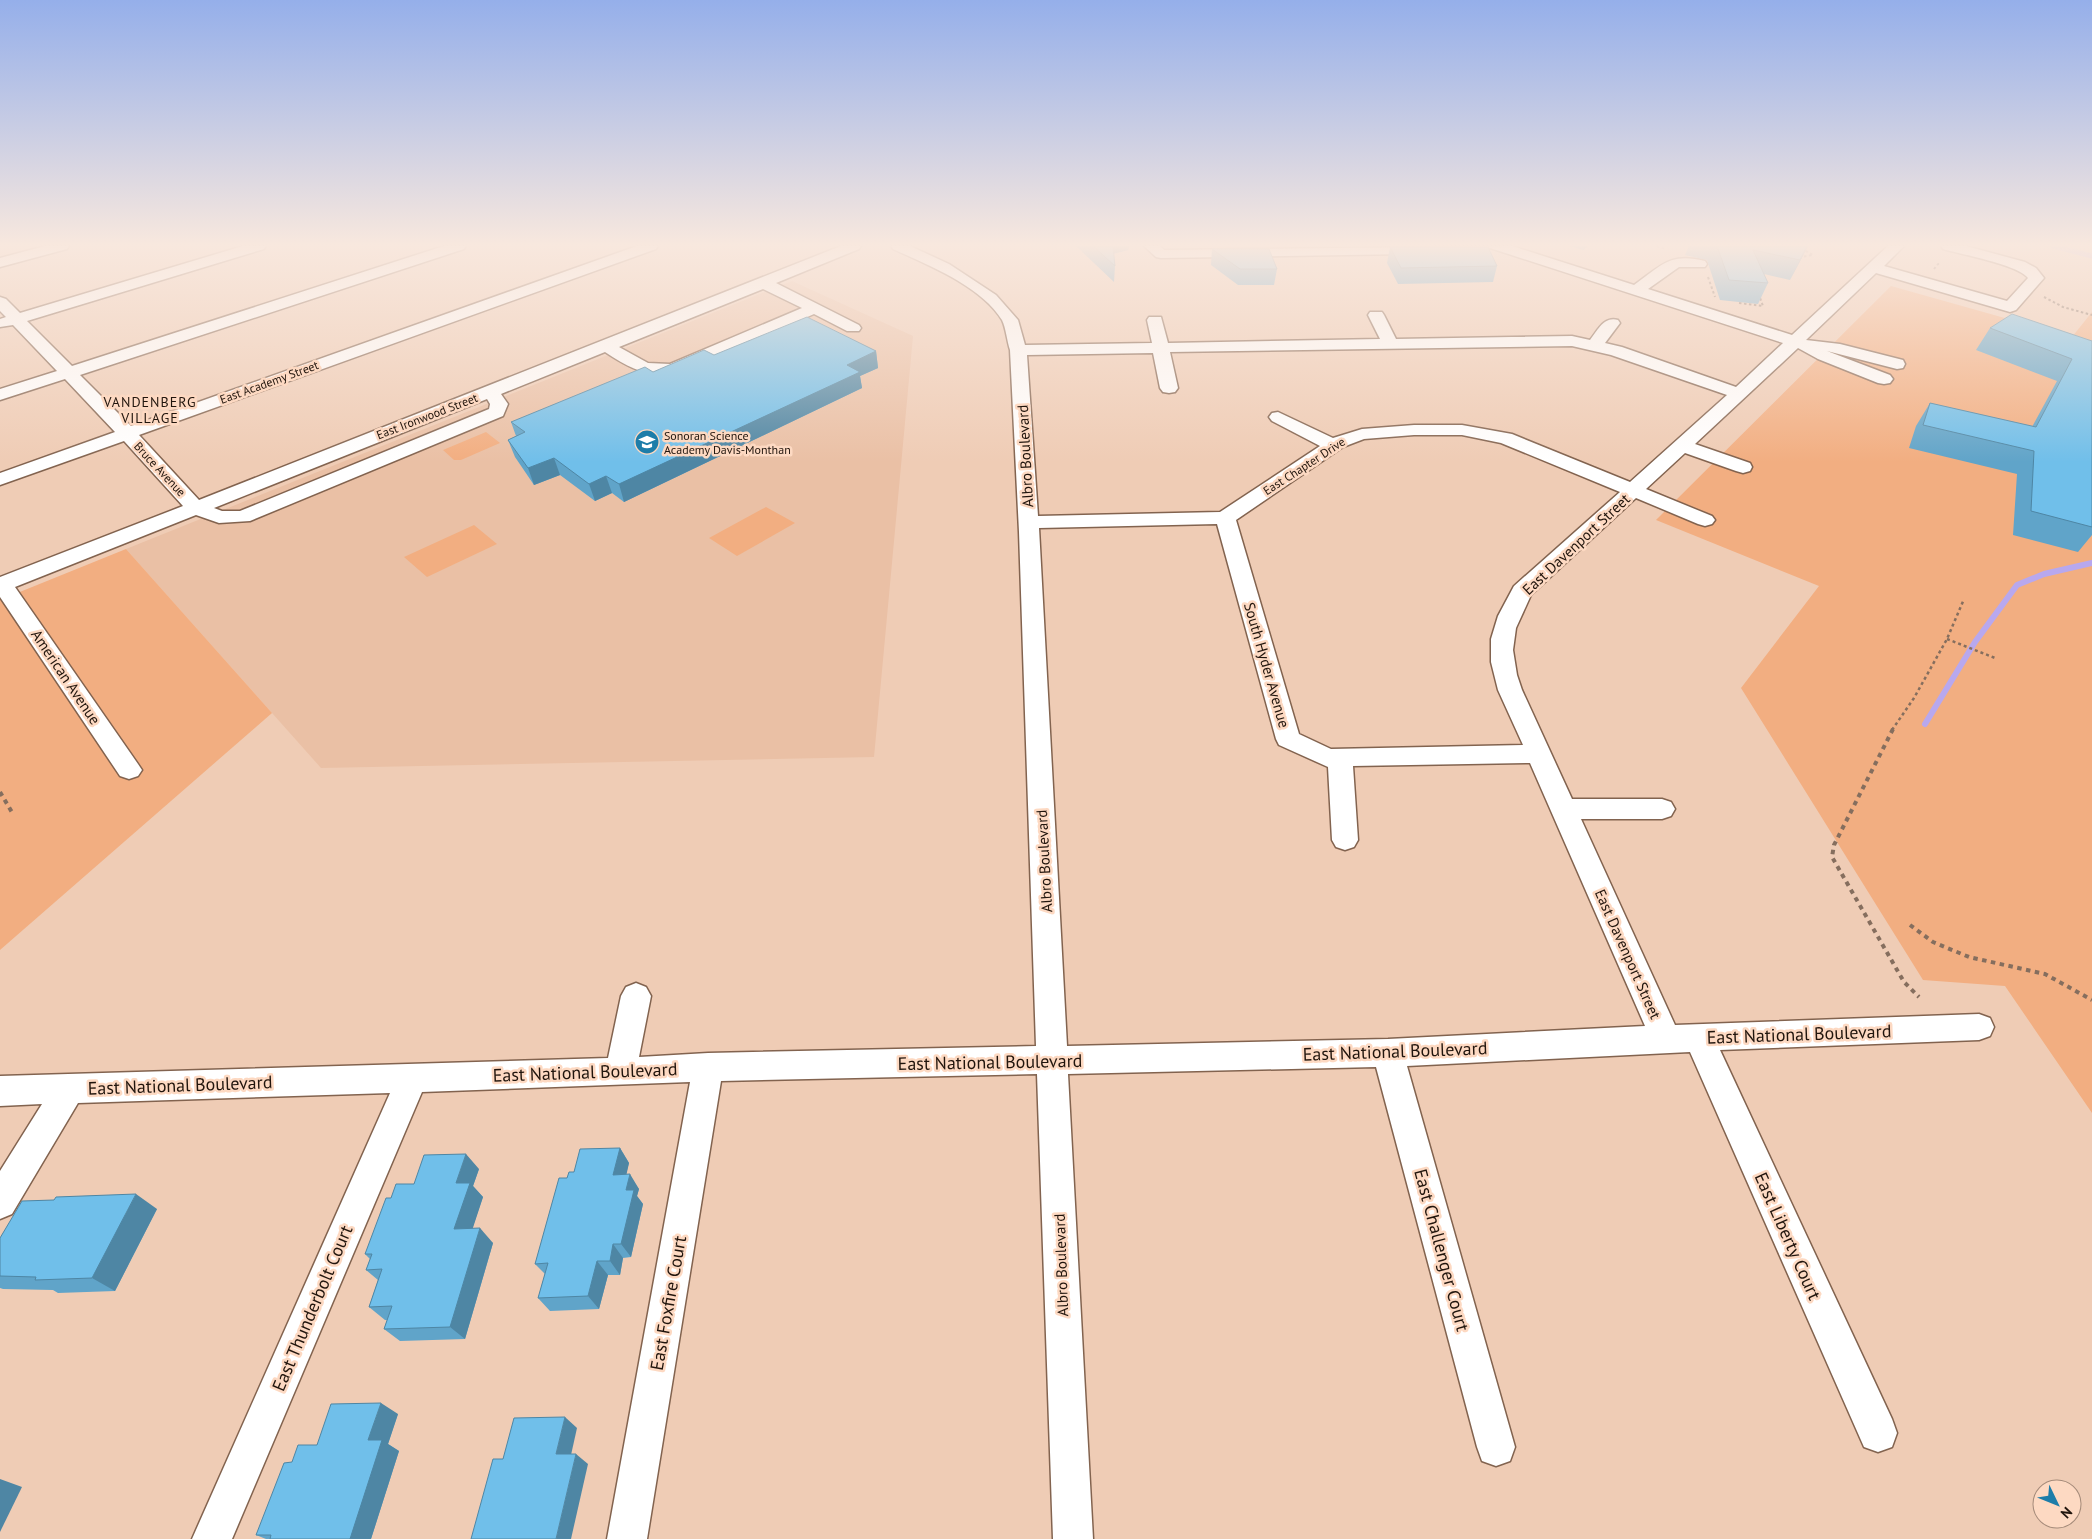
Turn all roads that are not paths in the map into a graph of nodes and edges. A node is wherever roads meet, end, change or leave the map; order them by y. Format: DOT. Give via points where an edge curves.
graph roads {
  1 [pos="239,318"];
  2 [pos="450,318"];
  3 [pos="677,318"];
  4 [pos="793,318"];
  5 [pos="832,318"];
  6 [pos="1008,318"];
  7 [pos="1377,318"];
  8 [pos="1723,318"];
  9 [pos="1826,318"];
  10 [pos="1155,320"];
  11 [pos="8,321"];
  12 [pos="1612,323"];
  13 [pos="853,328"];
  14 [pos="1801,343"];
  15 [pos="1390,344"];
  16 [pos="1595,345"];
  17 [pos="606,346"];
  18 [pos="1161,348"];
  19 [pos="1018,350"];
  20 [pos="1897,364"];
  21 [pos="68,374"];
  22 [pos="1884,379"];
  23 [pos="1169,388"];
  24 [pos="490,391"];
  25 [pos="1740,394"];
  26 [pos="0,396"];
  27 [pos="1278,417"];
  28 [pos="127,433"];
  29 [pos="1333,445"];
  30 [pos="1683,446"];
  31 [pos="1743,467"];
  32 [pos="0,479"];
  33 [pos="1634,491"];
  34 [pos="194,507"];
  35 [pos="1226,518"];
  36 [pos="1704,520"];
  37 [pos="1029,522"];
  38 [pos="1,585"];
  39 [pos="1539,754"];
  40 [pos="1340,758"];
  41 [pos="129,770"];
  42 [pos="1563,809"];
  43 [pos="1662,809"];
  44 [pos="1345,840"];
  45 [pos="636,996"];
  46 [pos="1979,1027"];
  47 [pos="1682,1038"];
  48 [pos="1388,1053"];
  49 [pos="1053,1060"];
  50 [pos="708,1067"];
  51 [pos="621,1072"];
  52 [pos="412,1078"];
  53 [pos="69,1088"];
  54 [pos="0,1091"];
  55 [pos="0,1202"];
  56 [pos="1878,1434"];
  57 [pos="1496,1447"];
  58 [pos="212,1539"];
  59 [pos="627,1539"];
  60 [pos="1073,1539"];
  1 -- 21 [label="street"];
  2 -- 28 [label="street, East Academy Street"];
  3 -- 17 [label="street, East Ironwood Street"];
  4 -- 17 [label="street" via="670,370 645,370"];
  5 -- 13 [label="street"];
  6 -- 19 [label="street, Albro Boulevard"];
  7 -- 15 [label="street"];
  8 -- 14 [label="street"];
  9 -- 14 [label="street, East Davenport Street"];
  10 -- 18 [label="street"];
  11 -- 21 [label="street, Bruce Avenue"];
  12 -- 16 [label="street"];
  14 -- 20 [label="street" via="1824,344"];
  14 -- 22 [label="street" via="1816,353"];
  14 -- 25 [label="street, East Davenport Street"];
  15 -- 16 [label="street" via="1572,341"];
  15 -- 18 [label="street"];
  16 -- 25 [label="street"];
  17 -- 24 [label="street, East Ironwood Street"];
  18 -- 19 [label="street"];
  18 -- 23 [label="street"];
  19 -- 37 [label="street, Albro Boulevard"];
  21 -- 26 [label="street"];
  21 -- 28 [label="street, Bruce Avenue"];
  24 -- 34 [label="street, East Ironwood Street"];
  24 -- 34 [label="street" via="499,404 497,412 243,517 218,517"];
  25 -- 30 [label="street, East Davenport Street"];
  27 -- 29 [label="street"];
  28 -- 32 [label="street, East Academy Street"];
  28 -- 34 [label="street, Bruce Avenue"];
  29 -- 33 [label="street, East Chapter Drive" via="1375,432 1476,431 1518,443"];
  29 -- 35 [label="street, East Chapter Drive"];
  30 -- 31 [label="street"];
  30 -- 33 [label="street, East Davenport Street"];
  33 -- 36 [label="street, East Chapter Drive"];
  33 -- 39 [label="street, East Davenport Street" via="1522,591 1508,614 1500,644 1504,672"];
  34 -- 38 [label="street, East Ironwood Street"];
  35 -- 37 [label="street"];
  35 -- 40 [label="street, South Hyder Avenue" via="1288,739 1328,758"];
  37 -- 49 [label="street, Albro Boulevard"];
  38 -- 41 [label="street, American Avenue"];
  39 -- 40 [label="street, South Hyder Avenue"];
  39 -- 42 [label="street, East Davenport Street"];
  40 -- 44 [label="street"];
  42 -- 43 [label="street"];
  42 -- 47 [label="street, East Davenport Street"];
  45 -- 51 [label="street"];
  46 -- 47 [label="street, East National Boulevard"];
  47 -- 48 [label="street, East National Boulevard"];
  47 -- 56 [label="street, East Liberty Court"];
  48 -- 49 [label="street, East National Boulevard"];
  48 -- 57 [label="street, East Challenger Court"];
  49 -- 50 [label="street, East National Boulevard"];
  49 -- 60 [label="street, Albro Boulevard"];
  50 -- 51 [label="street, East National Boulevard"];
  50 -- 59 [label="street, East Foxfire Court"];
  51 -- 52 [label="street, East National Boulevard"];
  52 -- 53 [label="street, East National Boulevard"];
  52 -- 58 [label="street, East Thunderbolt Court"];
  53 -- 54 [label="street, East National Boulevard"];
  53 -- 55 [label="street"];
}
